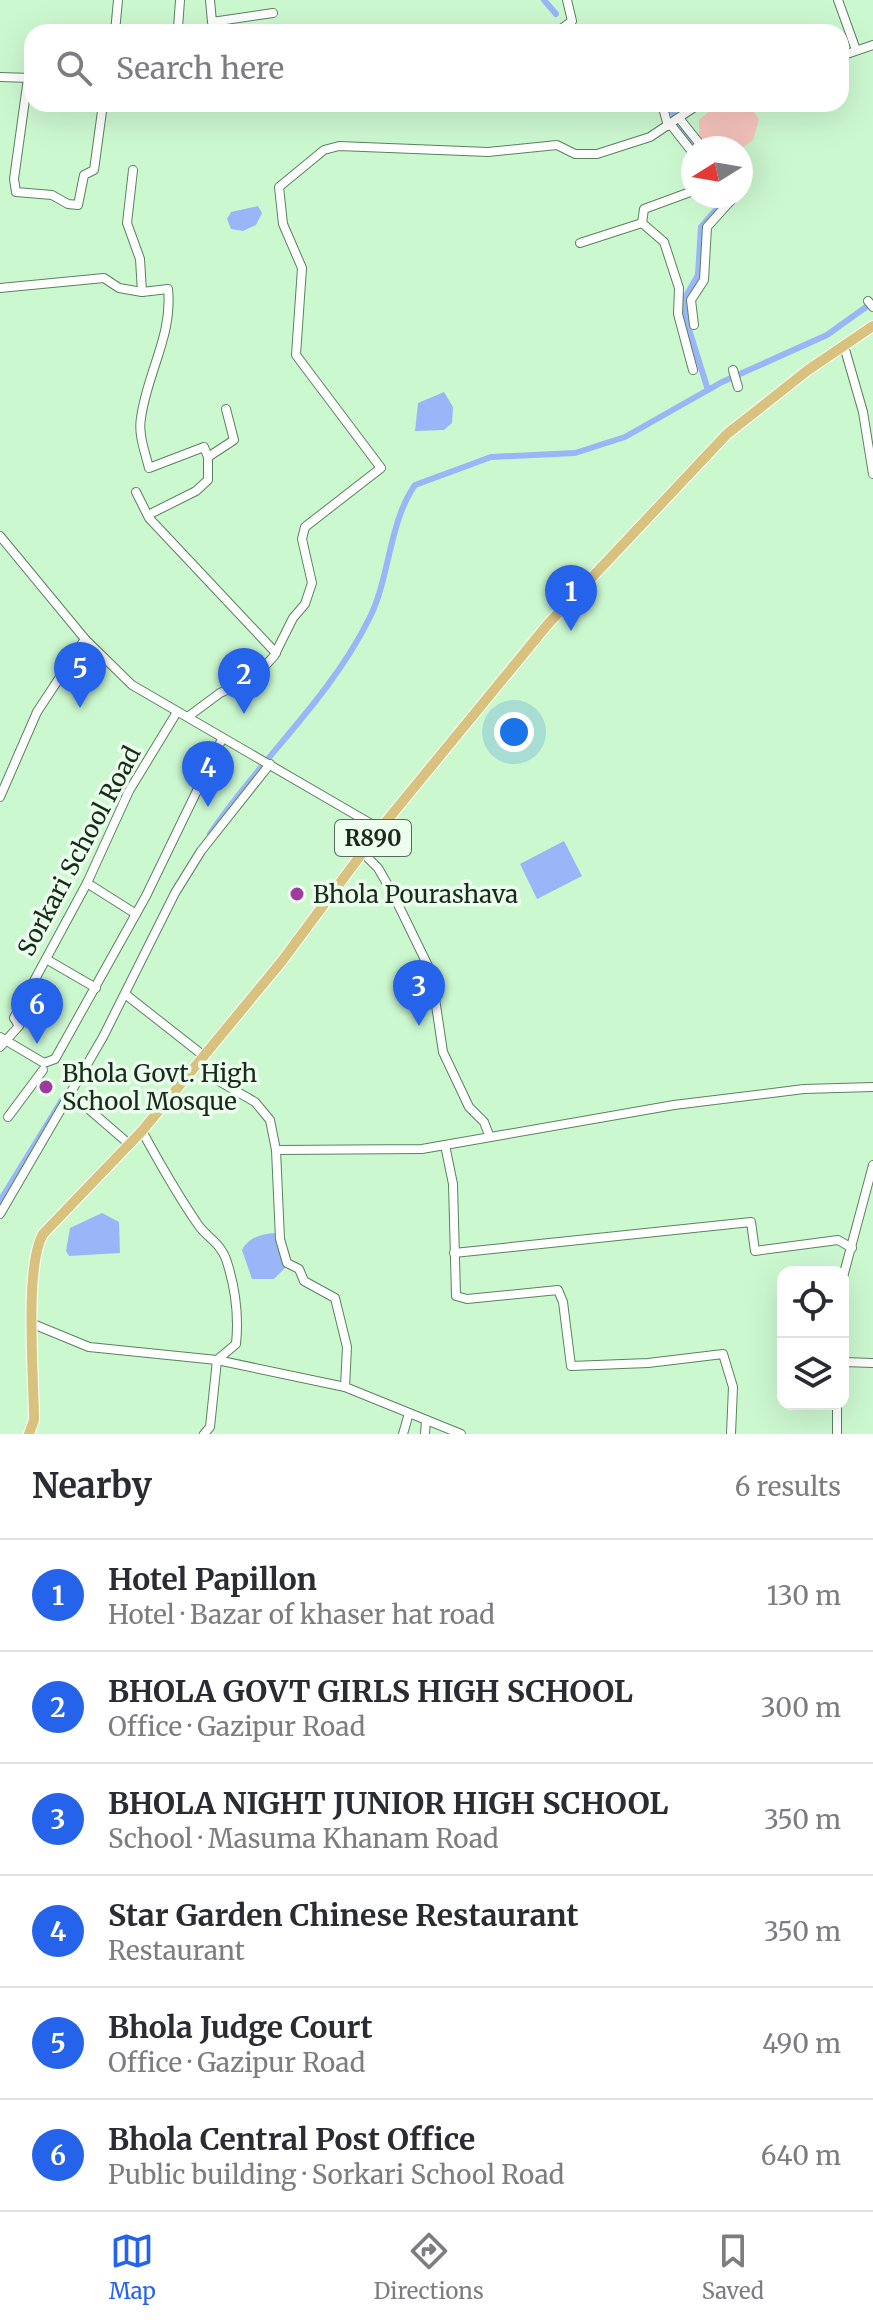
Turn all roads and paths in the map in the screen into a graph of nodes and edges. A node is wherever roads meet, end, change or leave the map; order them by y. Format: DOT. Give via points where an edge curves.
graph roads {
  1 [pos="118,0"];
  2 [pos="180,0"];
  3 [pos="210,0"];
  4 [pos="567,0"];
  5 [pos="838,0"];
  6 [pos="273,13"];
  7 [pos="116,24"];
  8 [pos="178,24"];
  9 [pos="568,24"];
  10 [pos="847,24"];
  11 [pos="849,31"];
  12 [pos="873,45"];
  13 [pos="856,50"];
  14 [pos="849,53"];
  15 [pos="0,77"];
  16 [pos="24,78"];
  17 [pos="25,112"];
  18 [pos="102,112"];
  19 [pos="667,112"];
  20 [pos="688,112"];
  21 [pos="674,122"];
  22 [pos="683,136"];
  23 [pos="690,136"];
  24 [pos="133,170"];
  25 [pos="681,195"];
  26 [pos="725,208"];
  27 [pos="642,223"];
  28 [pos="580,243"];
  29 [pos="0,288"];
  30 [pos="142,292"];
  31 [pos="694,325"];
  32 [pos="873,326"];
  33 [pos="844,346"];
  34 [pos="693,370"];
  35 [pos="733,370"];
  36 [pos="738,387"];
  37 [pos="226,409"];
  38 [pos="208,457"];
  39 [pos="873,474"];
  40 [pos="136,492"];
  41 [pos="148,515"];
  42 [pos="2,541"];
  43 [pos="85,639"];
  44 [pos="276,653"];
  45 [pos="177,712"];
  46 [pos="189,716"];
  47 [pos="222,739"];
  48 [pos="270,764"];
  49 [pos="1,795"];
  50 [pos="380,829"];
  51 [pos="363,853"];
  52 [pos="87,883"];
  53 [pos="136,914"];
  54 [pos="46,959"];
  55 [pos="96,988"];
  56 [pos="125,994"];
  57 [pos="2,1041"];
  58 [pos="202,1058"];
  59 [pos="43,1070"];
  60 [pos="873,1087"];
  61 [pos="70,1093"];
  62 [pos="8,1117"];
  63 [pos="142,1131"];
  64 [pos="489,1135"];
  65 [pos="129,1144"];
  66 [pos="445,1145"];
  67 [pos="276,1150"];
  68 [pos="873,1165"];
  69 [pos="0,1214"];
  70 [pos="852,1248"];
  71 [pos="454,1253"];
  72 [pos="846,1266"];
  73 [pos="33,1324"];
  74 [pos="217,1360"];
  75 [pos="849,1362"];
  76 [pos="873,1363"];
  77 [pos="345,1387"];
  78 [pos="837,1410"];
  79 [pos="409,1413"];
  80 [pos="426,1420"];
  81 [pos="32,1434"];
  82 [pos="204,1434"];
  83 [pos="403,1434"];
  84 [pos="425,1434"];
  85 [pos="461,1434"];
  86 [pos="731,1434"];
  87 [pos="837,1434"];
  1 -- 7 [label="street"];
  2 -- 8 [label="street"];
  3 -- 6 [label="street" via="212,22"];
  4 -- 9 [label="street" via="572,21"];
  5 -- 10 [label="street"];
  11 -- 13 [label="street"];
  12 -- 13 [label="street"];
  13 -- 14 [label="street"];
  15 -- 16 [label="street"];
  17 -- 18 [label="street" via="16,192 52,195 68,204 81,202 84,175 94,170"];
  19 -- 21 [label="street"];
  20 -- 21 [label="street"];
  21 -- 22 [label="street"];
  21 -- 23 [label="street"];
  21 -- 44 [label="street" via="650,137 597,154 575,154 557,145 488,152 339,146 324,150 279,187 283,224 302,268 296,355 381,468 305,527 302,539 312,583"];
  24 -- 30 [label="street" via="127,223 140,259"];
  25 -- 27 [label="street" via="644,209"];
  26 -- 31 [label="street" via="706,232 704,280 691,300"];
  27 -- 28 [label="street"];
  27 -- 34 [label="street" via="664,242 679,288 678,314"];
  29 -- 30 [label="street" via="104,278 119,288"];
  30 -- 38 [label="street" via="168,289 171,313 140,419 149,468 204,447"];
  32 -- 33 [label="main road, R890"];
  33 -- 39 [label="street"];
  33 -- 50 [label="main road, R890" via="748,415 685,476 548,624"];
  35 -- 36 [label="street"];
  37 -- 38 [label="street" via="234,440"];
  38 -- 41 [label="street" via="208,480"];
  40 -- 41 [label="street"];
  41 -- 44 [label="street"];
  42 -- 43 [label="street"];
  43 -- 45 [label="street" via="132,685"];
  43 -- 49 [label="street" via="37,712"];
  44 -- 46 [label="street" via="255,677 220,693"];
  45 -- 46 [label="street"];
  45 -- 52 [label="street, Sorkari School Road" via="129,791"];
  46 -- 47 [label="street"];
  47 -- 48 [label="street"];
  47 -- 53 [label="street"];
  48 -- 50 [label="street"];
  48 -- 56 [label="street" via="201,851"];
  50 -- 51 [label="main road, R890"];
  51 -- 58 [label="main road, R890"];
  51 -- 64 [label="street" via="393,894 431,972 443,1052"];
  52 -- 53 [label="street"];
  52 -- 54 [label="street, Sorkari School Road"];
  53 -- 55 [label="street"];
  54 -- 55 [label="street"];
  54 -- 57 [label="street, Sorkari School Road" via="14,1018 19,1026"];
  55 -- 57 [label="street" via="49,1063"];
  56 -- 58 [label="street"];
  56 -- 61 [label="street"];
  58 -- 63 [label="main road, R890"];
  58 -- 67 [label="street" via="217,1080 262,1109"];
  59 -- 62 [label="street"];
  60 -- 64 [label="street" via="804,1089 674,1105"];
  61 -- 65 [label="street"];
  61 -- 69 [label="street"];
  63 -- 65 [label="main road, R890"];
  63 -- 74 [label="street" via="172,1186 226,1259 238,1318 236,1344"];
  64 -- 66 [label="street"];
  65 -- 73 [label="main road, R890" via="62,1211 39,1242"];
  66 -- 67 [label="street"];
  66 -- 71 [label="street" via="453,1184"];
  67 -- 77 [label="street" via="280,1239 287,1263 299,1269 304,1281 335,1298 347,1347"];
  68 -- 70 [label="street"];
  70 -- 71 [label="street" via="838,1240 755,1251 751,1222"];
  70 -- 72 [label="street"];
  71 -- 86 [label="street" via="460,1299 558,1290 571,1366 723,1354 733,1387"];
  73 -- 74 [label="street" via="89,1347"];
  73 -- 81 [label="main road, R890"];
  74 -- 77 [label="street"];
  74 -- 82 [label="street" via="210,1427"];
  75 -- 76 [label="street"];
  77 -- 79 [label="street"];
  78 -- 87 [label="street"];
  79 -- 80 [label="street"];
  79 -- 83 [label="street"];
  80 -- 84 [label="street"];
  80 -- 85 [label="street"];
}
